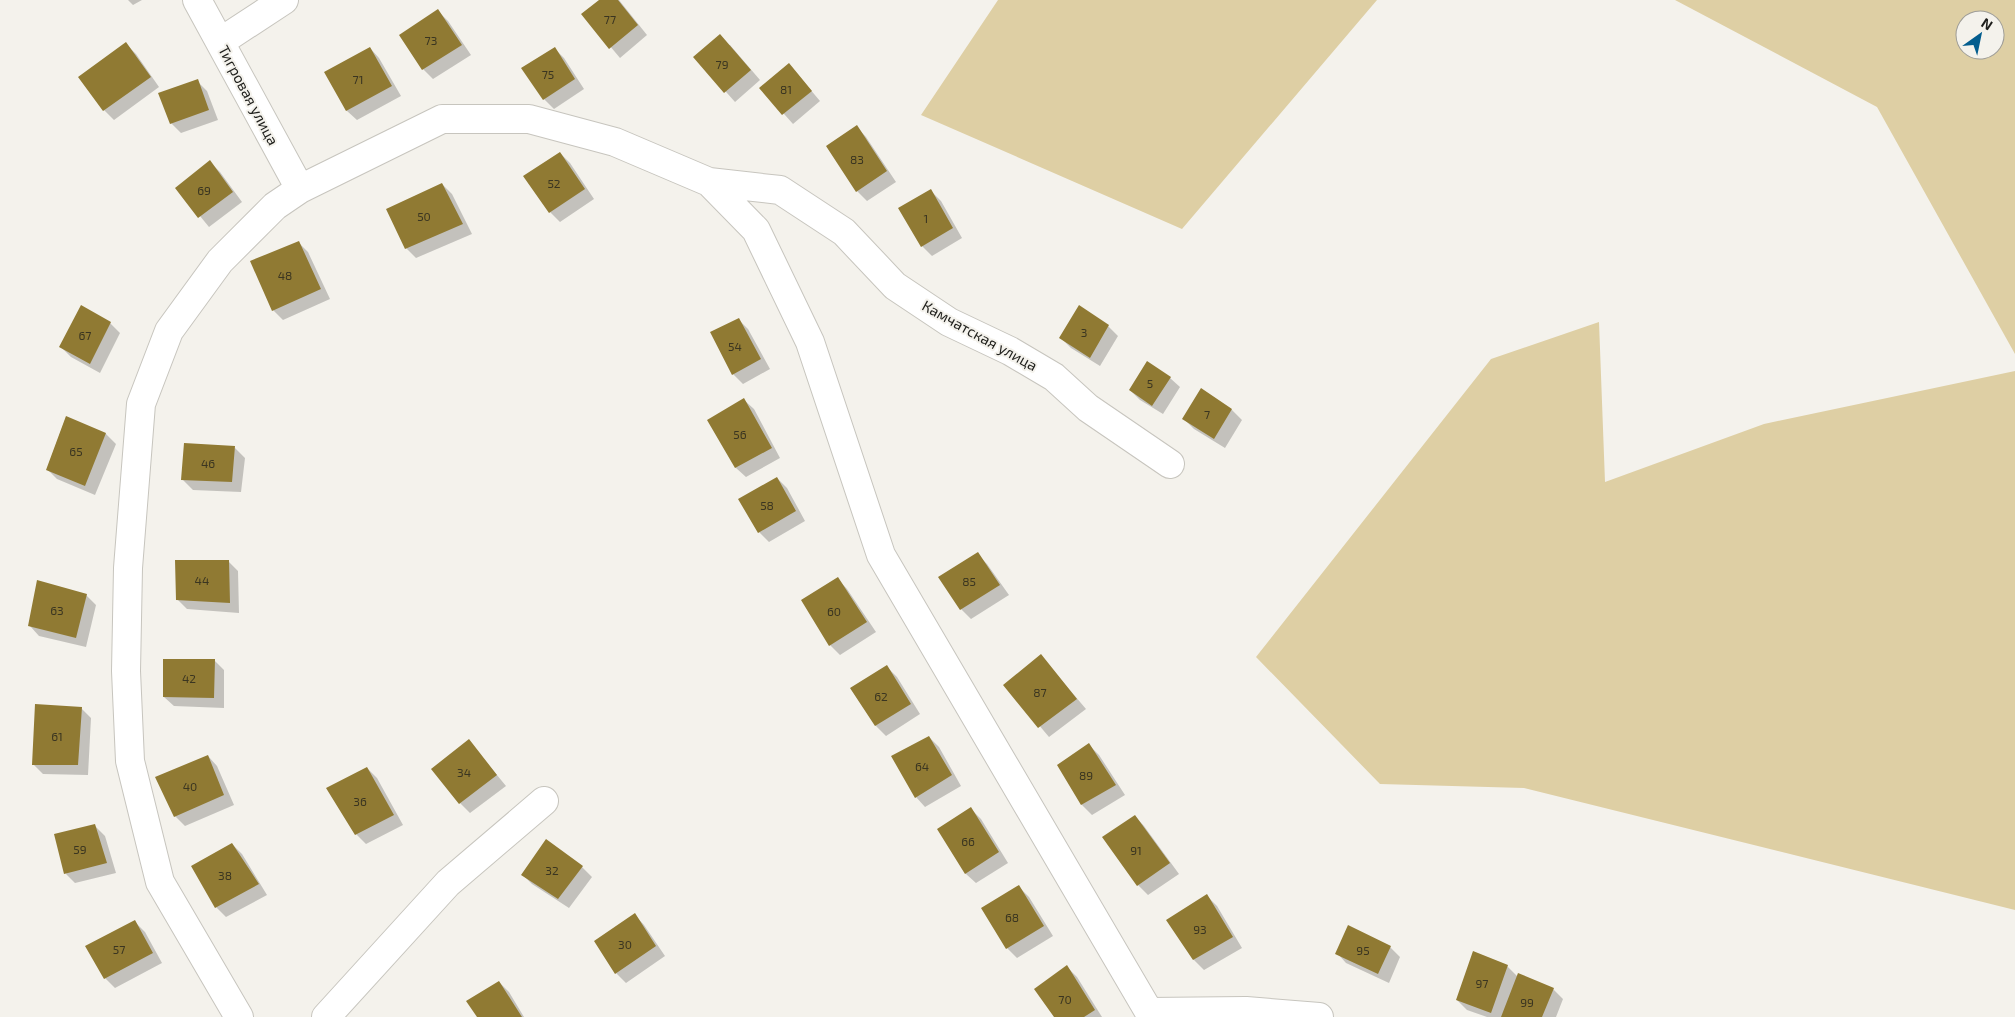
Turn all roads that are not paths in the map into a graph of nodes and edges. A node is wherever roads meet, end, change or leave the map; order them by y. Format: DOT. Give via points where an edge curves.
graph roads {
  1 [pos="197,0"];
  2 [pos="284,0"];
  3 [pos="220,42"];
  4 [pos="709,182"];
  5 [pos="300,189"];
  6 [pos="1170,464"];
  7 [pos="544,801"];
  8 [pos="1150,1015"];
  9 [pos="240,1017"];
  10 [pos="326,1017"];
  11 [pos="1319,1017"];
  1 -- 3 [label="street, Тигровая улица"];
  2 -- 3 [label="street"];
  3 -- 5 [label="street, Тигровая улица"];
  4 -- 5 [label="street" via="615,142 529,119 442,119"];
  4 -- 6 [label="street, Камчатская улица" via="780,190 844,232 895,286 949,322 1010,351 1054,377 1088,408"];
  4 -- 8 [label="street" via="756,230 810,342 880,555"];
  5 -- 9 [label="street" via="275,206 220,262 170,331 141,404 128,568 126,671 130,761 160,882"];
  7 -- 10 [label="street" via="448,883"];
  8 -- 11 [label="street" via="1246,1011"];
}
